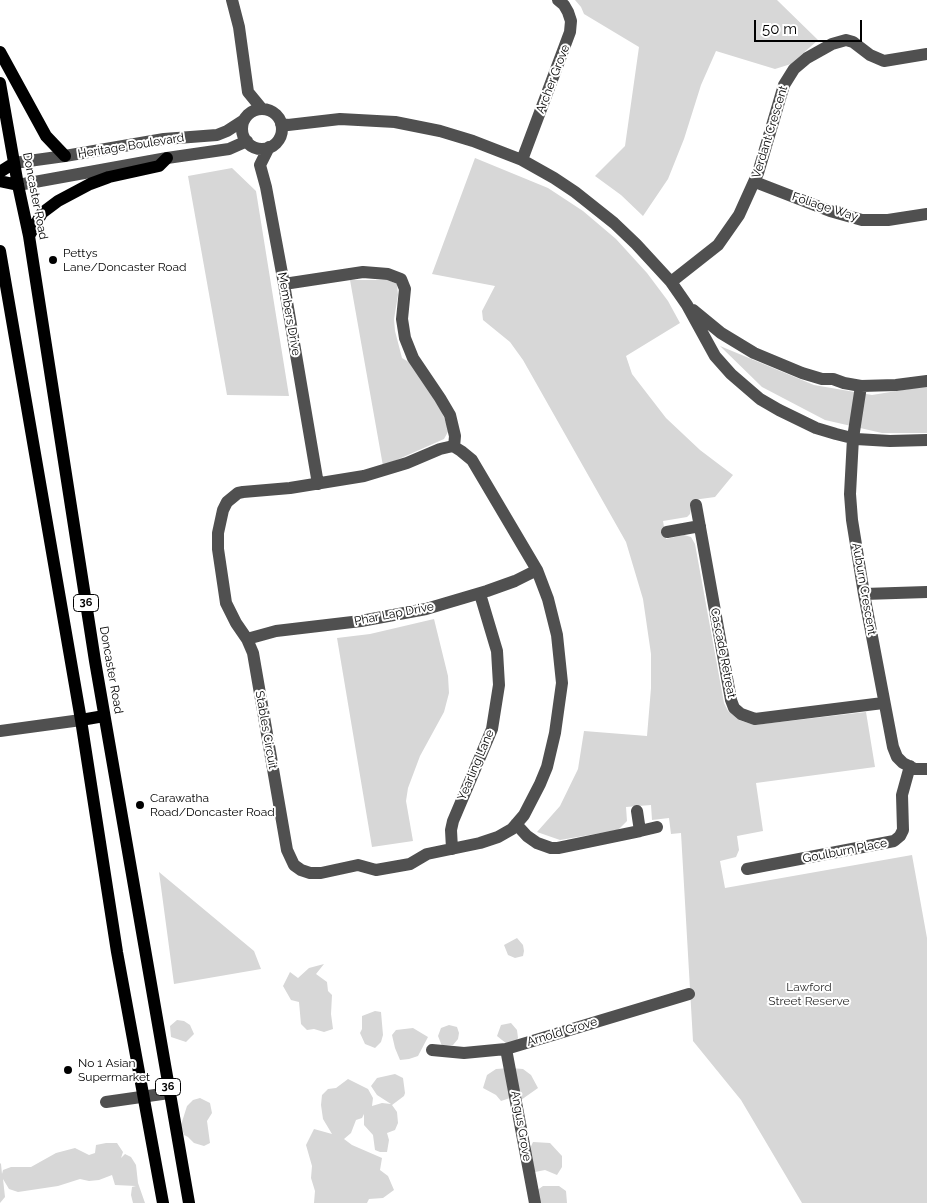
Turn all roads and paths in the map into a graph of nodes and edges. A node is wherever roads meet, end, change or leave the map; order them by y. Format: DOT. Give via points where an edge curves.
graph roads {
  1 [pos="232,0"];
  2 [pos="558,0"];
  3 [pos="0,52"];
  4 [pos="927,54"];
  5 [pos="0,83"];
  6 [pos="262,109"];
  7 [pos="244,120"];
  8 [pos="281,124"];
  9 [pos="247,141"];
  10 [pos="269,147"];
  11 [pos="65,156"];
  12 [pos="168,158"];
  13 [pos="522,160"];
  14 [pos="14,163"];
  15 [pos="0,172"];
  16 [pos="0,181"];
  17 [pos="755,182"];
  18 [pos="18,185"];
  19 [pos="927,214"];
  20 [pos="29,236"];
  21 [pos="0,250"];
  22 [pos="672,282"];
  23 [pos="284,284"];
  24 [pos="687,305"];
  25 [pos="927,381"];
  26 [pos="861,386"];
  27 [pos="853,438"];
  28 [pos="927,440"];
  29 [pos="454,447"];
  30 [pos="318,484"];
  31 [pos="696,505"];
  32 [pos="700,526"];
  33 [pos="667,532"];
  34 [pos="537,570"];
  35 [pos="927,592"];
  36 [pos="480,594"];
  37 [pos="864,594"];
  38 [pos="247,639"];
  39 [pos="884,703"];
  40 [pos="104,716"];
  41 [pos="81,720"];
  42 [pos="0,731"];
  43 [pos="910,766"];
  44 [pos="927,769"];
  45 [pos="637,811"];
  46 [pos="516,824"];
  47 [pos="657,827"];
  48 [pos="640,831"];
  49 [pos="452,849"];
  50 [pos="747,869"];
  51 [pos="689,994"];
  52 [pos="506,1049"];
  53 [pos="432,1050"];
  54 [pos="169,1093"];
  55 [pos="144,1097"];
  56 [pos="106,1102"];
  57 [pos="163,1203"];
  58 [pos="189,1203"];
  59 [pos="534,1203"];
  1 -- 6 [label="street" via="248,92"];
  2 -- 13 [label="street, Archer Grove" via="568,12 570,32"];
  3 -- 11 [label="main road" via="46,136"];
  4 -- 17 [label="street, Verdant Crescent" via="884,61 846,40 807,58 794,69 784,85"];
  5 -- 14 [label="main road, Doncaster Road / 36"];
  6 -- 7 [label="street" via="252,112"];
  6 -- 8 [label="street" via="274,113"];
  7 -- 9 [label="street" via="242,130"];
  7 -- 11 [label="street, Heritage Boulevard" via="217,135 164,139"];
  8 -- 10 [label="street" via="280,135"];
  8 -- 13 [label="street" via="340,119 395,122 440,131"];
  9 -- 10 [label="street" via="257,148"];
  9 -- 12 [label="street, Heritage Boulevard" via="228,150"];
  10 -- 23 [label="street, Members Drive" via="260,166"];
  11 -- 14 [label="street, Heritage Boulevard"];
  12 -- 18 [label="street, Heritage Boulevard"];
  12 -- 20 [label="main road" via="159,166 90,184 58,201 42,213"];
  13 -- 22 [label="street" via="554,178 601,212"];
  14 -- 15 [label="main road"];
  14 -- 18 [label="main road, Doncaster Road / 36"];
  16 -- 18 [label="main road"];
  17 -- 19 [label="street, Foliage Way" via="862,220"];
  17 -- 22 [label="street, Verdant Crescent" via="739,215 718,245"];
  18 -- 20 [label="main road, Doncaster Road / 36"];
  20 -- 40 [label="main road, Doncaster Road / 36"];
  21 -- 41 [label="main road, 36"];
  22 -- 24 [label="street"];
  23 -- 29 [label="street" via="363,272 401,278 405,288 402,319 405,338 413,358 450,415"];
  23 -- 30 [label="street, Members Drive"];
  24 -- 26 [label="street" via="721,333 777,364 822,379"];
  24 -- 27 [label="street" via="715,356 745,387 766,403 807,424"];
  25 -- 26 [label="street"];
  26 -- 27 [label="street, Auburn Crescent"];
  27 -- 28 [label="street"];
  27 -- 37 [label="street, Auburn Crescent" via="851,503"];
  29 -- 30 [label="street, Stables Circuit" via="447,446 364,476"];
  29 -- 34 [label="street, Stables Circuit" via="472,460"];
  30 -- 38 [label="street, Stables Circuit" via="243,492 227,502 223,510 218,549 226,603"];
  31 -- 32 [label="street, Cascade Retreat"];
  32 -- 33 [label="street"];
  32 -- 39 [label="street, Cascade Retreat" via="734,708 755,719"];
  34 -- 36 [label="street, Phar Lap Drive"];
  34 -- 46 [label="street, Stables Circuit" via="556,626 561,690 546,767 532,801"];
  35 -- 37 [label="street"];
  36 -- 38 [label="street, Phar Lap Drive" via="393,616 276,630"];
  36 -- 49 [label="street, Yearling Lane" via="497,650 500,686 492,729 453,821"];
  37 -- 39 [label="street, Auburn Crescent"];
  38 -- 49 [label="street, Stables Circuit" via="253,653 287,850 294,865 310,873 358,865 376,870 410,864 427,854"];
  39 -- 43 [label="street, Auburn Crescent" via="893,747 903,763"];
  40 -- 41 [label="main road"];
  40 -- 54 [label="main road, Doncaster Road / 36"];
  41 -- 42 [label="street"];
  41 -- 55 [label="main road, 36" via="117,952"];
  43 -- 44 [label="street"];
  43 -- 50 [label="street, Goulburn Place" via="902,795 903,830 894,841"];
  45 -- 48 [label="street"];
  46 -- 48 [label="street" via="527,836 551,848"];
  46 -- 49 [label="street, Stables Circuit" via="498,837"];
  47 -- 48 [label="street"];
  51 -- 52 [label="street, Arnold Grove"];
  52 -- 53 [label="street, Arnold Grove" via="464,1053"];
  52 -- 59 [label="street, Angus Grove"];
  54 -- 55 [label="street"];
  54 -- 58 [label="main road, Doncaster Road / 36"];
  55 -- 56 [label="street"];
  55 -- 57 [label="main road, 36"];
}
